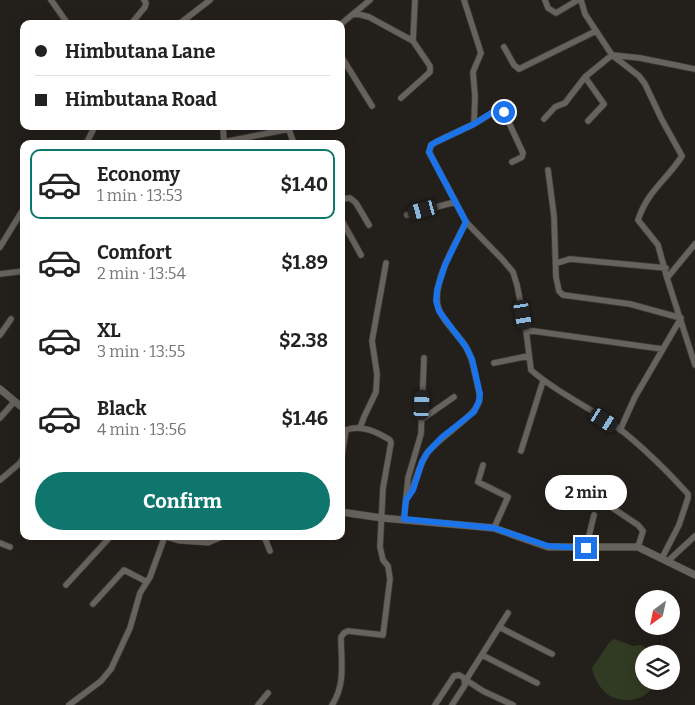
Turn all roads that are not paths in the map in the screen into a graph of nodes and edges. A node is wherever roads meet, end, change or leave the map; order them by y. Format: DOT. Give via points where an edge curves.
graph roads {
  1 [pos="51,0"];
  2 [pos="144,0"];
  3 [pos="210,0"];
  4 [pos="370,0"];
  5 [pos="415,0"];
  6 [pos="464,0"];
  7 [pos="545,0"];
  8 [pos="579,0"];
  9 [pos="354,13"];
  10 [pos="65,20"];
  11 [pos="134,20"];
  12 [pos="184,20"];
  13 [pos="345,21"];
  14 [pos="596,31"];
  15 [pos="413,41"];
  16 [pos="504,47"];
  17 [pos="612,55"];
  18 [pos="345,62"];
  19 [pos="695,69"];
  20 [pos="585,77"];
  21 [pos="401,98"];
  22 [pos="372,106"];
  23 [pos="544,119"];
  24 [pos="588,121"];
  25 [pos="474,124"];
  26 [pos="276,130"];
  27 [pos="236,140"];
  28 [pos="512,162"];
  29 [pos="548,170"];
  30 [pos="345,199"];
  31 [pos="455,202"];
  32 [pos="20,214"];
  33 [pos="407,215"];
  34 [pos="466,222"];
  35 [pos="369,225"];
  36 [pos="345,226"];
  37 [pos="695,244"];
  38 [pos="0,247"];
  39 [pos="361,255"];
  40 [pos="386,263"];
  41 [pos="557,264"];
  42 [pos="666,268"];
  43 [pos="20,272"];
  44 [pos="0,274"];
  45 [pos="667,278"];
  46 [pos="681,318"];
  47 [pos="11,319"];
  48 [pos="526,330"];
  49 [pos="0,335"];
  50 [pos="662,349"];
  51 [pos="528,356"];
  52 [pos="424,358"];
  53 [pos="494,363"];
  54 [pos="695,365"];
  55 [pos="543,381"];
  56 [pos="0,389"];
  57 [pos="454,397"];
  58 [pos="14,402"];
  59 [pos="20,406"];
  60 [pos="0,418"];
  61 [pos="421,420"];
  62 [pos="360,428"];
  63 [pos="620,430"];
  64 [pos="345,436"];
  65 [pos="521,451"];
  66 [pos="20,463"];
  67 [pos="483,465"];
  68 [pos="0,480"];
  69 [pos="406,500"];
  70 [pos="605,502"];
  71 [pos="345,513"];
  72 [pos="594,515"];
  73 [pos="382,518"];
  74 [pos="404,519"];
  75 [pos="494,528"];
  76 [pos="695,536"];
  77 [pos="107,540"];
  78 [pos="163,540"];
  79 [pos="179,540"];
  80 [pos="213,540"];
  81 [pos="266,540"];
  82 [pos="0,543"];
  83 [pos="10,547"];
  84 [pos="586,548"];
  85 [pos="638,548"];
  86 [pos="270,551"];
  87 [pos="665,560"];
  88 [pos="695,575"];
  89 [pos="147,582"];
  90 [pos="66,585"];
  91 [pos="93,604"];
  92 [pos="508,613"];
  93 [pos="499,627"];
  94 [pos="552,654"];
  95 [pos="482,655"];
  96 [pos="466,682"];
  97 [pos="537,683"];
  98 [pos="268,693"];
  99 [pos="513,704"];
  100 [pos="69,705"];
  101 [pos="258,705"];
  102 [pos="332,705"];
  103 [pos="435,705"];
  104 [pos="452,705"];
  1 -- 10 [label="street"];
  2 -- 11 [label="street" via="145,7"];
  3 -- 12 [label="street"];
  4 -- 9 [label="street"];
  5 -- 15 [label="street"];
  6 -- 25 [label="street" via="481,53 473,72"];
  7 -- 8 [label="street" via="548,8 556,13"];
  8 -- 14 [label="street"];
  9 -- 13 [label="street"];
  9 -- 15 [label="street" via="369,17"];
  14 -- 16 [label="street" via="519,69"];
  14 -- 17 [label="street"];
  15 -- 21 [label="street" via="430,66 430,72"];
  17 -- 19 [label="street"];
  17 -- 20 [label="street"];
  17 -- 42 [label="street" via="645,84 682,156 653,190 638,220 658,245"];
  18 -- 22 [label="street"];
  20 -- 23 [label="street" via="565,103 555,107"];
  20 -- 24 [label="street" via="604,104"];
  25 -- 28 [label="street" via="501,110 523,153"];
  25 -- 31 [label="street" via="436,142 429,152"];
  26 -- 27 [label="street"];
  29 -- 41 [label="street"];
  30 -- 35 [label="street" via="350,198 356,203"];
  31 -- 33 [label="street"];
  31 -- 34 [label="street"];
  32 -- 38 [label="street"];
  34 -- 48 [label="street" via="513,272"];
  34 -- 69 [label="street" via="445,265 436,301 439,311 472,359 479,401 474,412 427,453"];
  36 -- 39 [label="street"];
  37 -- 45 [label="street"];
  40 -- 62 [label="street" via="372,341 376,392"];
  41 -- 42 [label="street" via="570,259"];
  41 -- 46 [label="street" via="556,277 559,292 563,295 630,304"];
  42 -- 45 [label="street"];
  43 -- 44 [label="street"];
  45 -- 46 [label="street"];
  46 -- 50 [label="street"];
  46 -- 54 [label="street"];
  47 -- 49 [label="street"];
  48 -- 50 [label="street"];
  48 -- 51 [label="street"];
  50 -- 63 [label="street"];
  51 -- 53 [label="street"];
  51 -- 55 [label="street" via="531,370"];
  52 -- 61 [label="street"];
  55 -- 63 [label="street"];
  55 -- 65 [label="street"];
  56 -- 58 [label="street"];
  57 -- 61 [label="street"];
  58 -- 59 [label="street"];
  58 -- 60 [label="street"];
  61 -- 69 [label="street" via="421,434 408,478"];
  62 -- 64 [label="street" via="346,430"];
  62 -- 73 [label="street" via="378,432 391,443 383,488"];
  63 -- 87 [label="street" via="688,494"];
  66 -- 68 [label="street"];
  67 -- 75 [label="street" via="478,482 508,497"];
  69 -- 74 [label="street"];
  70 -- 85 [label="street" via="643,531"];
  71 -- 73 [label="street"];
  72 -- 84 [label="street"];
  73 -- 74 [label="street"];
  73 -- 102 [label="street" via="380,547 390,578 383,635 348,631 341,637 342,680"];
  74 -- 75 [label="street"];
  75 -- 84 [label="street" via="548,546"];
  76 -- 87 [label="street"];
  77 -- 90 [label="street"];
  78 -- 89 [label="street"];
  79 -- 80 [label="street"];
  81 -- 86 [label="street"];
  82 -- 83 [label="street"];
  84 -- 85 [label="street"];
  85 -- 87 [label="street"];
  87 -- 88 [label="street"];
  89 -- 91 [label="street" via="124,570"];
  89 -- 100 [label="street" via="111,669 101,681"];
  92 -- 93 [label="street"];
  93 -- 94 [label="street"];
  93 -- 95 [label="street"];
  95 -- 96 [label="street"];
  95 -- 97 [label="street"];
  96 -- 99 [label="street"];
  96 -- 103 [label="street" via="459,675 454,676"];
  96 -- 104 [label="street"];
  98 -- 101 [label="street"];
}
